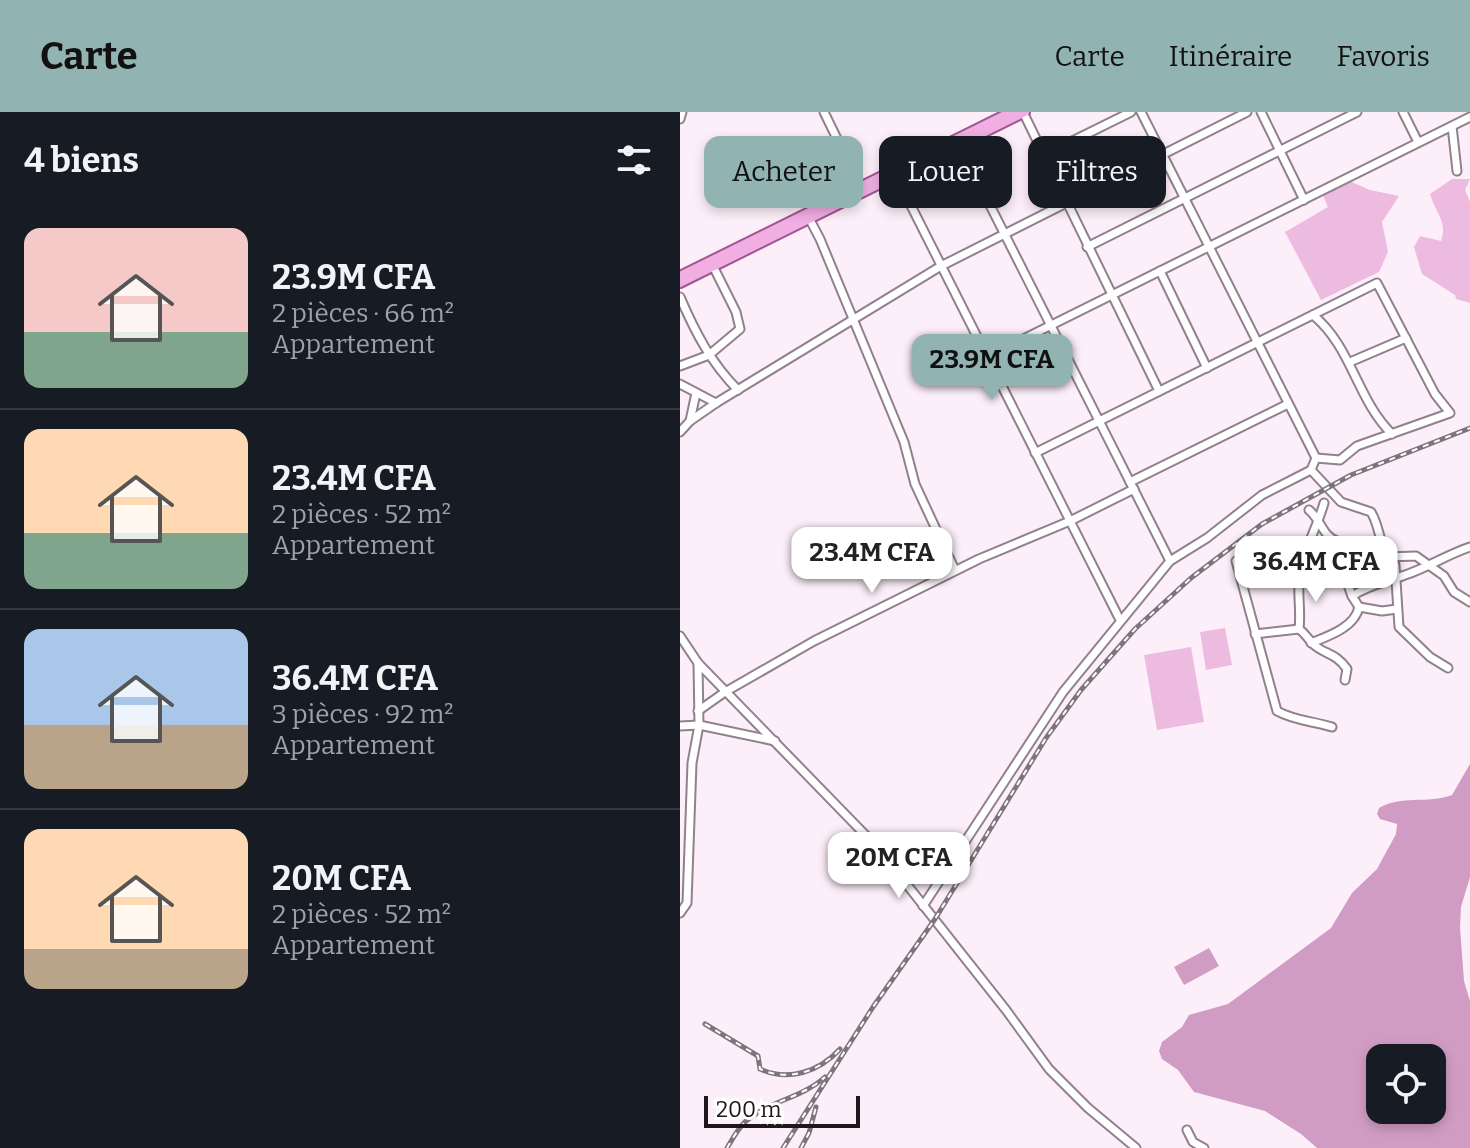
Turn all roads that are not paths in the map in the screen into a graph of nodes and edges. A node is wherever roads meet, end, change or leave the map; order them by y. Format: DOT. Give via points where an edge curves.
graph roads {
  1 [pos="682,112"];
  2 [pos="824,112"];
  3 [pos="1011,112"];
  4 [pos="1024,112"];
  5 [pos="1131,112"];
  6 [pos="1141,112"];
  7 [pos="1247,112"];
  8 [pos="1261,112"];
  9 [pos="1357,112"];
  10 [pos="1403,112"];
  11 [pos="1470,117"];
  12 [pos="680,119"];
  13 [pos="1452,126"];
  14 [pos="836,136"];
  15 [pos="966,136"];
  16 [pos="969,136"];
  17 [pos="1034,136"];
  18 [pos="1082,136"];
  19 [pos="1153,136"];
  20 [pos="1418,142"];
  21 [pos="1280,151"];
  22 [pos="1166,153"];
  23 [pos="1166,162"];
  24 [pos="1457,171"];
  25 [pos="879,181"];
  26 [pos="1185,198"];
  27 [pos="1304,200"];
  28 [pos="818,208"];
  29 [pos="912,208"];
  30 [pos="991,208"];
  31 [pos="1056,208"];
  32 [pos="1068,208"];
  33 [pos="810,220"];
  34 [pos="1004,234"];
  35 [pos="1087,247"];
  36 [pos="1209,247"];
  37 [pos="712,264"];
  38 [pos="941,266"];
  39 [pos="1160,271"];
  40 [pos="680,276"];
  41 [pos="680,283"];
  42 [pos="1111,295"];
  43 [pos="680,297"];
  44 [pos="1313,315"];
  45 [pos="854,321"];
  46 [pos="1050,325"];
  47 [pos="1406,338"];
  48 [pos="1257,343"];
  49 [pos="709,355"];
  50 [pos="987,357"];
  51 [pos="1350,362"];
  52 [pos="680,366"];
  53 [pos="1207,368"];
  54 [pos="680,384"];
  55 [pos="738,390"];
  56 [pos="1159,391"];
  57 [pos="696,393"];
  58 [pos="716,403"];
  59 [pos="1288,404"];
  60 [pos="690,421"];
  61 [pos="1099,421"];
  62 [pos="680,432"];
  63 [pos="1392,434"];
  64 [pos="1035,453"];
  65 [pos="1316,458"];
  66 [pos="1311,470"];
  67 [pos="1132,486"];
  68 [pos="1324,503"];
  69 [pos="1309,510"];
  70 [pos="1320,519"];
  71 [pos="1070,521"];
  72 [pos="1470,547"];
  73 [pos="1387,557"];
  74 [pos="1170,561"];
  75 [pos="1236,561"];
  76 [pos="1425,565"];
  77 [pos="955,570"];
  78 [pos="1394,578"];
  79 [pos="1352,596"];
  80 [pos="1470,602"];
  81 [pos="1359,607"];
  82 [pos="1397,609"];
  83 [pos="1120,620"];
  84 [pos="1299,629"];
  85 [pos="1255,634"];
  86 [pos="680,636"];
  87 [pos="1311,643"];
  88 [pos="698,663"];
  89 [pos="1448,668"];
  90 [pos="1345,680"];
  91 [pos="725,692"];
  92 [pos="698,711"];
  93 [pos="699,725"];
  94 [pos="680,726"];
  95 [pos="1332,727"];
  96 [pos="775,741"];
  97 [pos="923,906"];
  98 [pos="680,913"];
  99 [pos="1187,1130"];
  100 [pos="1136,1148"];
  101 [pos="1204,1148"];
  1 -- 12 [label="street"];
  2 -- 14 [label="street"];
  3 -- 15 [label="main road"];
  4 -- 16 [label="main road"];
  4 -- 17 [label="street"];
  5 -- 18 [label="street"];
  6 -- 19 [label="street"];
  7 -- 22 [label="street"];
  8 -- 21 [label="street"];
  9 -- 21 [label="street"];
  10 -- 20 [label="street"];
  11 -- 13 [label="street"];
  13 -- 20 [label="street"];
  13 -- 24 [label="street"];
  20 -- 27 [label="street"];
  21 -- 26 [label="street"];
  21 -- 27 [label="street"];
  23 -- 26 [label="street"];
  25 -- 33 [label="main road"];
  26 -- 35 [label="street"];
  26 -- 36 [label="street"];
  27 -- 36 [label="street"];
  28 -- 37 [label="main road"];
  29 -- 38 [label="street"];
  30 -- 34 [label="street"];
  31 -- 34 [label="street"];
  32 -- 35 [label="street"];
  33 -- 37 [label="main road"];
  33 -- 45 [label="street"];
  34 -- 38 [label="street"];
  34 -- 46 [label="street"];
  35 -- 42 [label="street"];
  36 -- 39 [label="street"];
  36 -- 48 [label="street"];
  37 -- 40 [label="main road"];
  37 -- 41 [label="main road"];
  37 -- 49 [label="street" via="740,329"];
  38 -- 45 [label="street"];
  38 -- 50 [label="street"];
  39 -- 42 [label="street"];
  39 -- 53 [label="street"];
  42 -- 46 [label="street"];
  42 -- 56 [label="street"];
  43 -- 49 [label="street"];
  44 -- 47 [label="street" via="1377,283"];
  44 -- 48 [label="street"];
  44 -- 51 [label="street" via="1329,328"];
  45 -- 55 [label="street"];
  45 -- 77 [label="street" via="904,442 915,484"];
  46 -- 50 [label="street"];
  46 -- 61 [label="street"];
  47 -- 51 [label="street"];
  47 -- 63 [label="street" via="1450,413"];
  48 -- 53 [label="street"];
  48 -- 59 [label="street"];
  49 -- 52 [label="street"];
  49 -- 55 [label="street"];
  50 -- 64 [label="street"];
  51 -- 63 [label="street" via="1378,420"];
  53 -- 56 [label="street"];
  54 -- 57 [label="street"];
  55 -- 58 [label="street"];
  56 -- 61 [label="street"];
  57 -- 58 [label="street"];
  57 -- 60 [label="street"];
  58 -- 60 [label="street"];
  59 -- 65 [label="street"];
  59 -- 67 [label="street"];
  60 -- 62 [label="street"];
  61 -- 64 [label="street"];
  61 -- 67 [label="street"];
  63 -- 65 [label="street" via="1357,446 1340,460"];
  64 -- 71 [label="street"];
  65 -- 66 [label="street"];
  66 -- 73 [label="street" via="1341,502 1371,512"];
  66 -- 74 [label="street" via="1262,495"];
  67 -- 71 [label="street"];
  67 -- 74 [label="street"];
  68 -- 70 [label="street"];
  69 -- 70 [label="street"];
  70 -- 79 [label="street" via="1323,530 1337,541"];
  70 -- 84 [label="street" via="1299,582"];
  71 -- 77 [label="street"];
  71 -- 83 [label="street"];
  72 -- 76 [label="street"];
  73 -- 76 [label="street" via="1416,556"];
  73 -- 78 [label="street" via="1395,565"];
  74 -- 83 [label="street"];
  75 -- 85 [label="street"];
  76 -- 78 [label="street"];
  76 -- 80 [label="street"];
  77 -- 91 [label="street"];
  78 -- 79 [label="street"];
  78 -- 82 [label="street"];
  79 -- 81 [label="street"];
  81 -- 82 [label="street"];
  81 -- 87 [label="street" via="1345,626"];
  82 -- 89 [label="street" via="1399,627"];
  83 -- 97 [label="street" via="1063,692"];
  84 -- 85 [label="street"];
  84 -- 87 [label="street"];
  85 -- 95 [label="street" via="1277,711 1295,721"];
  86 -- 88 [label="street"];
  87 -- 90 [label="street" via="1343,664"];
  88 -- 91 [label="street"];
  88 -- 92 [label="street"];
  91 -- 92 [label="street"];
  91 -- 96 [label="street"];
  92 -- 93 [label="street"];
  93 -- 94 [label="street"];
  93 -- 96 [label="street"];
  93 -- 98 [label="street" via="692,763 687,903"];
  96 -- 97 [label="street" via="878,848"];
  97 -- 100 [label="street" via="1049,1069"];
  99 -- 101 [label="street"];
}
